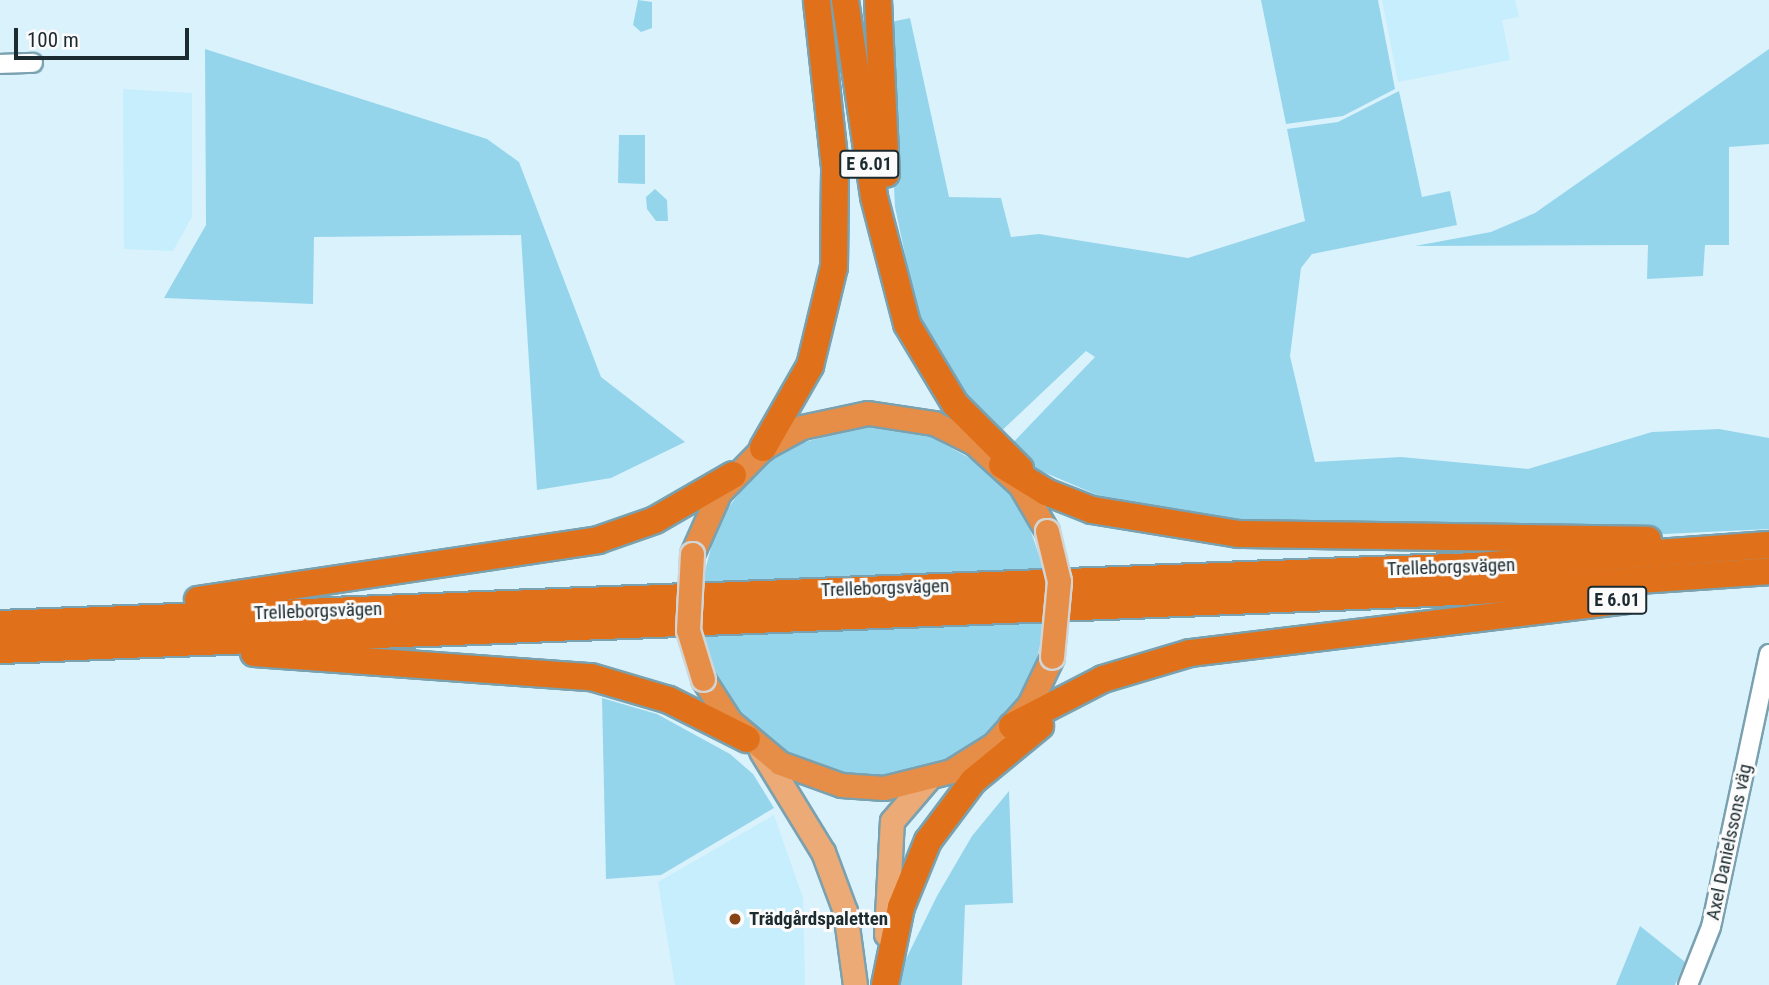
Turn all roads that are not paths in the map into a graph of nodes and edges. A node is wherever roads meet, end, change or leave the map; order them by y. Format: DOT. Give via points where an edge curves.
graph roads {
  1 [pos="799,0"];
  2 [pos="817,0"];
  3 [pos="845,0"];
  4 [pos="878,0"];
  5 [pos="33,63"];
  6 [pos="0,64"];
  7 [pos="831,292"];
  8 [pos="907,324"];
  9 [pos="974,443"];
  10 [pos="747,462"];
  11 [pos="1002,465"];
  12 [pos="1126,518"];
  13 [pos="1769,535"];
  14 [pos="1769,545"];
  15 [pos="1769,571"];
  16 [pos="1769,579"];
  17 [pos="93,619"];
  18 [pos="0,624"];
  19 [pos="1309,636"];
  20 [pos="159,641"];
  21 [pos="0,650"];
  22 [pos="1769,654"];
  23 [pos="1012,726"];
  24 [pos="754,745"];
  25 [pos="927,780"];
  26 [pos="855,985"];
  27 [pos="883,985"];
  28 [pos="1688,985"];
  1 -- 7 [label="highway" via="828,177"];
  2 -- 7 [label="highway, E 6.01" via="835,167"];
  3 -- 8 [label="highway, E 6.01" via="874,197"];
  4 -- 8 [label="highway" via="888,208"];
  5 -- 6 [label="street"];
  7 -- 10 [label="highway, E 6.01" via="810,366"];
  8 -- 9 [label="highway" via="950,413"];
  8 -- 12 [label="highway, E 6.01" via="955,404 987,442 1053,488"];
  9 -- 10 [label="highway" via="934,423 868,413 813,423"];
  9 -- 11 [label="highway"];
  10 -- 17 [label="highway" via="655,520 576,545"];
  10 -- 24 [label="highway, bridge" via="708,512 692,554 687,617 703,679"];
  11 -- 12 [label="highway" via="1054,496"];
  11 -- 23 [label="highway, bridge" via="1047,531 1059,581 1052,657"];
  12 -- 13 [label="highway" via="1238,534 1608,540"];
  14 -- 17 [label="highway, Trelleborgsvägen" via="1512,565"];
  15 -- 20 [label="highway, Trelleborgsvägen" via="1479,591"];
  16 -- 19 [label="highway, E 6.01"];
  17 -- 18 [label="highway, Trelleborgsvägen"];
  19 -- 23 [label="highway, E 6.01" via="1153,662 1103,679"];
  19 -- 27 [label="highway" via="1129,681 1072,706 1007,749 958,798 918,860"];
  20 -- 21 [label="highway, Trelleborgsvägen"];
  20 -- 24 [label="highway" via="570,674 668,700"];
  22 -- 28 [label="street, Axel Danielssons väg" via="1711,927"];
  23 -- 25 [label="highway" via="973,759"];
  24 -- 25 [label="highway" via="799,773 841,785 884,788"];
  24 -- 26 [label="main road" via="823,852 845,911"];
  25 -- 27 [label="main road" via="892,821"];
}
